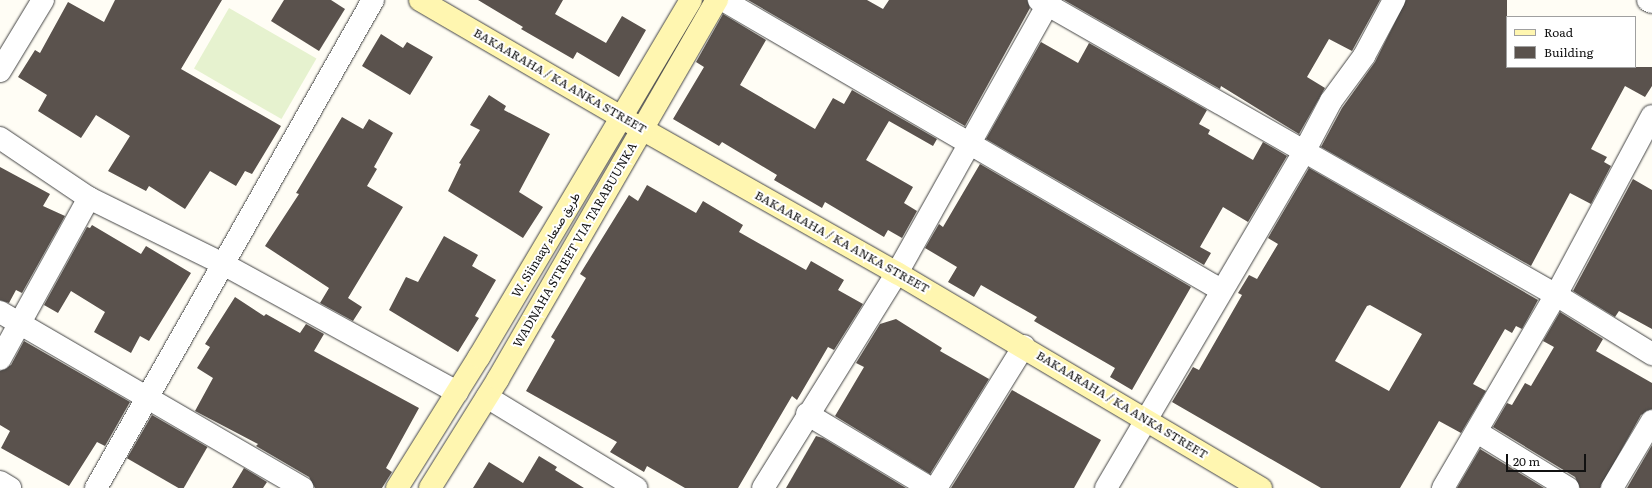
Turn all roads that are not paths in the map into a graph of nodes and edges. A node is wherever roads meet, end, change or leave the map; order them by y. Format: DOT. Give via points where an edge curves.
graph roads {
  1 [pos="43,0"];
  2 [pos="374,0"];
  3 [pos="420,0"];
  4 [pos="691,0"];
  5 [pos="717,0"];
  6 [pos="723,0"];
  7 [pos="1394,0"];
  8 [pos="1648,0"];
  9 [pos="1045,1"];
  10 [pos="1652,2"];
  11 [pos="0,71"];
  12 [pos="1652,116"];
  13 [pos="623,118"];
  14 [pos="642,129"];
  15 [pos="0,138"];
  16 [pos="972,142"];
  17 [pos="1304,152"];
  18 [pos="89,198"];
  19 [pos="223,264"];
  20 [pos="898,272"];
  21 [pos="1221,290"];
  22 [pos="1556,295"];
  23 [pos="0,312"];
  24 [pos="19,324"];
  25 [pos="1024,346"];
  26 [pos="1652,354"];
  27 [pos="0,359"];
  28 [pos="457,392"];
  29 [pos="148,396"];
  30 [pos="487,397"];
  31 [pos="807,414"];
  32 [pos="1147,419"];
  33 [pos="1652,421"];
  34 [pos="1477,432"];
  35 [pos="0,482"];
  36 [pos="10,488"];
  37 [pos="96,488"];
  38 [pos="303,488"];
  39 [pos="397,488"];
  40 [pos="430,488"];
  41 [pos="636,488"];
  42 [pos="763,488"];
  43 [pos="930,488"];
  44 [pos="936,488"];
  45 [pos="1106,488"];
  46 [pos="1261,488"];
  47 [pos="1443,488"];
  48 [pos="1568,488"];
  49 [pos="1612,488"];
  1 -- 11 [label="street"];
  2 -- 19 [label="street"];
  3 -- 13 [label="main road, BAKAARAHA / KA ANKA STREET"];
  4 -- 13 [label="main road, W. Siinaay طريق صنعاء"];
  5 -- 14 [label="main road, WADNAHA STREET VIA TARABUUNKA"];
  6 -- 16 [label="street"];
  7 -- 17 [label="street" via="1364,56 1331,101"];
  8 -- 10 [label="street"];
  9 -- 16 [label="street"];
  9 -- 17 [label="street"];
  12 -- 22 [label="street"];
  13 -- 14 [label="main road, BAKAARAHA / KA ANKA STREET"];
  13 -- 28 [label="main road, W. Siinaay طريق صنعاء"];
  14 -- 20 [label="main road, BAKAARAHA / KA ANKA STREET"];
  14 -- 30 [label="main road, WADNAHA STREET VIA TARABUUNKA"];
  15 -- 18 [label="street"];
  16 -- 20 [label="street"];
  16 -- 21 [label="street"];
  17 -- 21 [label="street"];
  17 -- 22 [label="street"];
  18 -- 19 [label="street"];
  18 -- 24 [label="street"];
  19 -- 28 [label="street"];
  19 -- 29 [label="street"];
  20 -- 25 [label="main road, BAKAARAHA / KA ANKA STREET"];
  20 -- 31 [label="street"];
  21 -- 32 [label="street"];
  22 -- 26 [label="street"];
  22 -- 34 [label="street"];
  23 -- 24 [label="street"];
  24 -- 27 [label="street"];
  24 -- 29 [label="street"];
  25 -- 32 [label="main road, BAKAARAHA / KA ANKA STREET"];
  25 -- 44 [label="street"];
  28 -- 39 [label="main road, W. Siinaay طريق صنعاء"];
  29 -- 37 [label="street"];
  29 -- 38 [label="street"];
  30 -- 40 [label="main road, WADNAHA STREET VIA TARABUUNKA"];
  30 -- 41 [label="street"];
  31 -- 42 [label="street"];
  31 -- 43 [label="street"];
  32 -- 45 [label="street"];
  32 -- 46 [label="main road, BAKAARAHA / KA ANKA STREET"];
  33 -- 49 [label="street"];
  34 -- 47 [label="street"];
  34 -- 48 [label="street"];
  35 -- 36 [label="street"];
}
